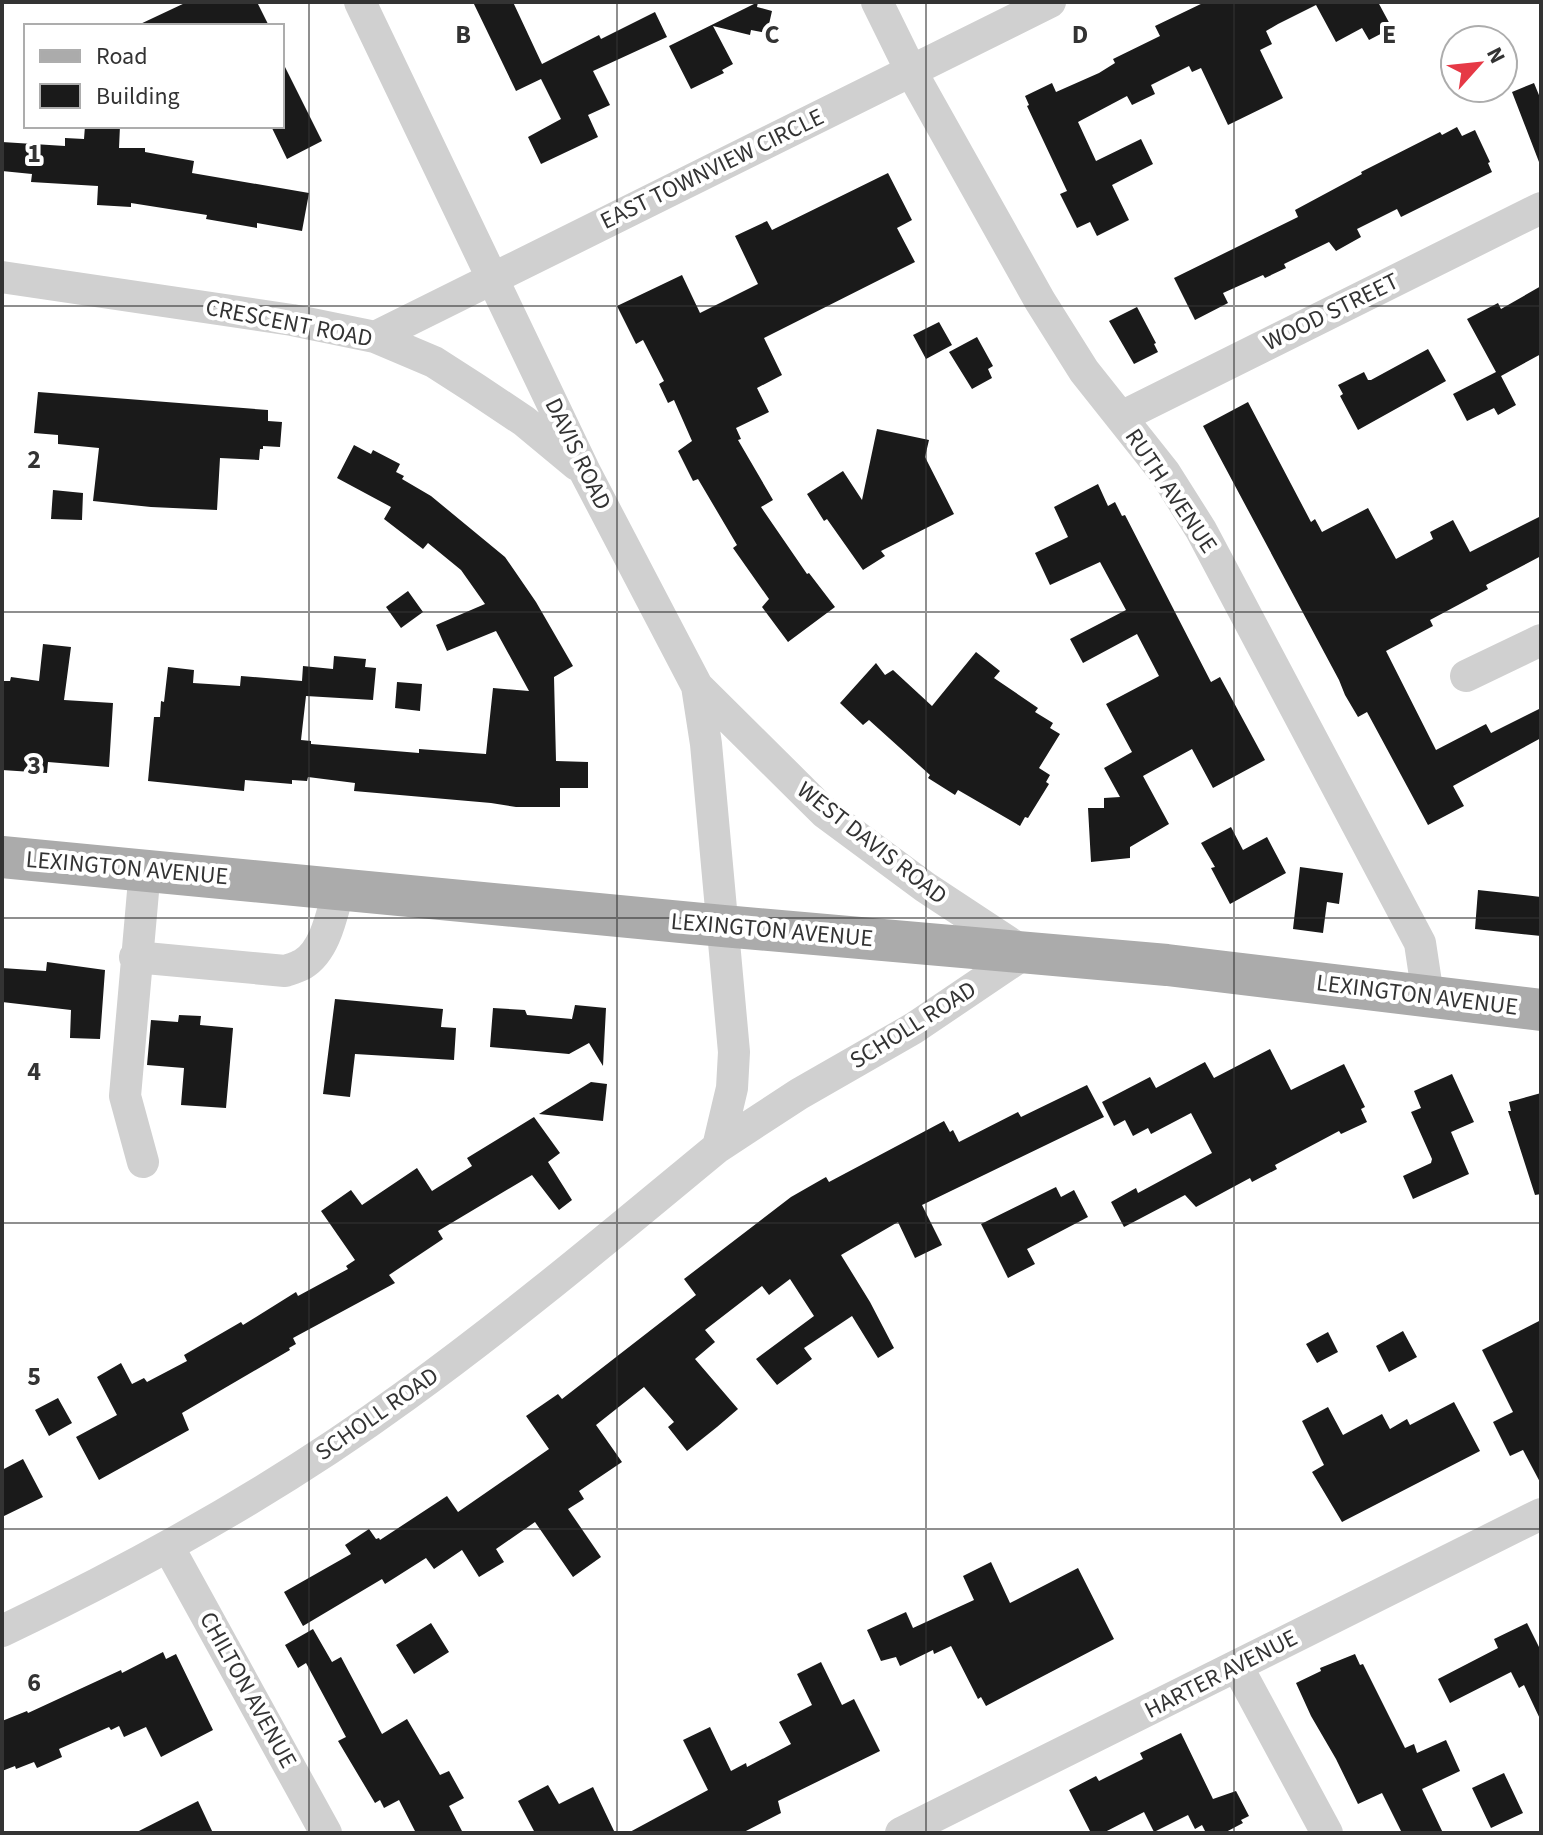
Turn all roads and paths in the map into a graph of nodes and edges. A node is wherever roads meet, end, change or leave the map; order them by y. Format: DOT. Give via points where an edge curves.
graph roads {
  1 [pos="360,2"];
  2 [pos="877,2"];
  3 [pos="1050,2"];
  4 [pos="911,71"];
  5 [pos="1541,208"];
  6 [pos="2,277"];
  7 [pos="493,277"];
  8 [pos="375,337"];
  9 [pos="1121,417"];
  10 [pos="585,472"];
  11 [pos="1541,640"];
  12 [pos="1466,676"];
  13 [pos="697,686"];
  14 [pos="2,857"];
  15 [pos="145,869"];
  16 [pos="339,889"];
  17 [pos="723,926"];
  18 [pos="1025,953"];
  19 [pos="135,957"];
  20 [pos="1428,996"];
  21 [pos="1541,1010"];
  22 [pos="718,1147"];
  23 [pos="143,1162"];
  24 [pos="1541,1514"];
  25 [pos="169,1548"];
  26 [pos="2,1631"];
  27 [pos="1237,1666"];
  28 [pos="326,1833"];
  29 [pos="901,1833"];
  30 [pos="1327,1833"];
  1 -- 7 [label="street, DAVIS ROAD"];
  2 -- 4 [label="street, RUTH AVENUE"];
  3 -- 4 [label="street, EAST TOWNVIEW CIRCLE"];
  4 -- 7 [label="street, EAST TOWNVIEW CIRCLE"];
  4 -- 9 [label="street, RUTH AVENUE" via="1040,301 1084,371"];
  5 -- 9 [label="street, WOOD STREET"];
  6 -- 8 [label="street, CRESCENT ROAD"];
  7 -- 8 [label="street, EAST TOWNVIEW CIRCLE"];
  7 -- 10 [label="street, DAVIS ROAD"];
  8 -- 10 [label="street, CRESCENT ROAD" via="434,362 476,389"];
  9 -- 20 [label="street, RUTH AVENUE" via="1201,530 1404,911 1420,943"];
  10 -- 13 [label="street, DAVIS ROAD"];
  11 -- 12 [label="street"];
  13 -- 17 [label="street, DAVIS ROAD"];
  13 -- 18 [label="street, WEST DAVIS ROAD" via="825,813"];
  14 -- 15 [label="main road, LEXINGTON AVENUE"];
  15 -- 16 [label="main road, LEXINGTON AVENUE"];
  15 -- 19 [label="street"];
  16 -- 17 [label="main road, LEXINGTON AVENUE"];
  16 -- 19 [label="street" via="315,953 285,971"];
  17 -- 18 [label="main road, LEXINGTON AVENUE"];
  17 -- 22 [label="street" via="734,1052 732,1088"];
  18 -- 20 [label="main road, LEXINGTON AVENUE"];
  18 -- 22 [label="street, SCHOLL ROAD" via="914,1028"];
  19 -- 23 [label="street" via="125,1096"];
  20 -- 21 [label="main road, LEXINGTON AVENUE"];
  22 -- 25 [label="street, SCHOLL ROAD" via="403,1398"];
  24 -- 27 [label="street, HARTER AVENUE"];
  25 -- 26 [label="street, SCHOLL ROAD"];
  25 -- 28 [label="street, CHILTON AVENUE"];
  27 -- 29 [label="street, HARTER AVENUE"];
  27 -- 30 [label="street"];
}
